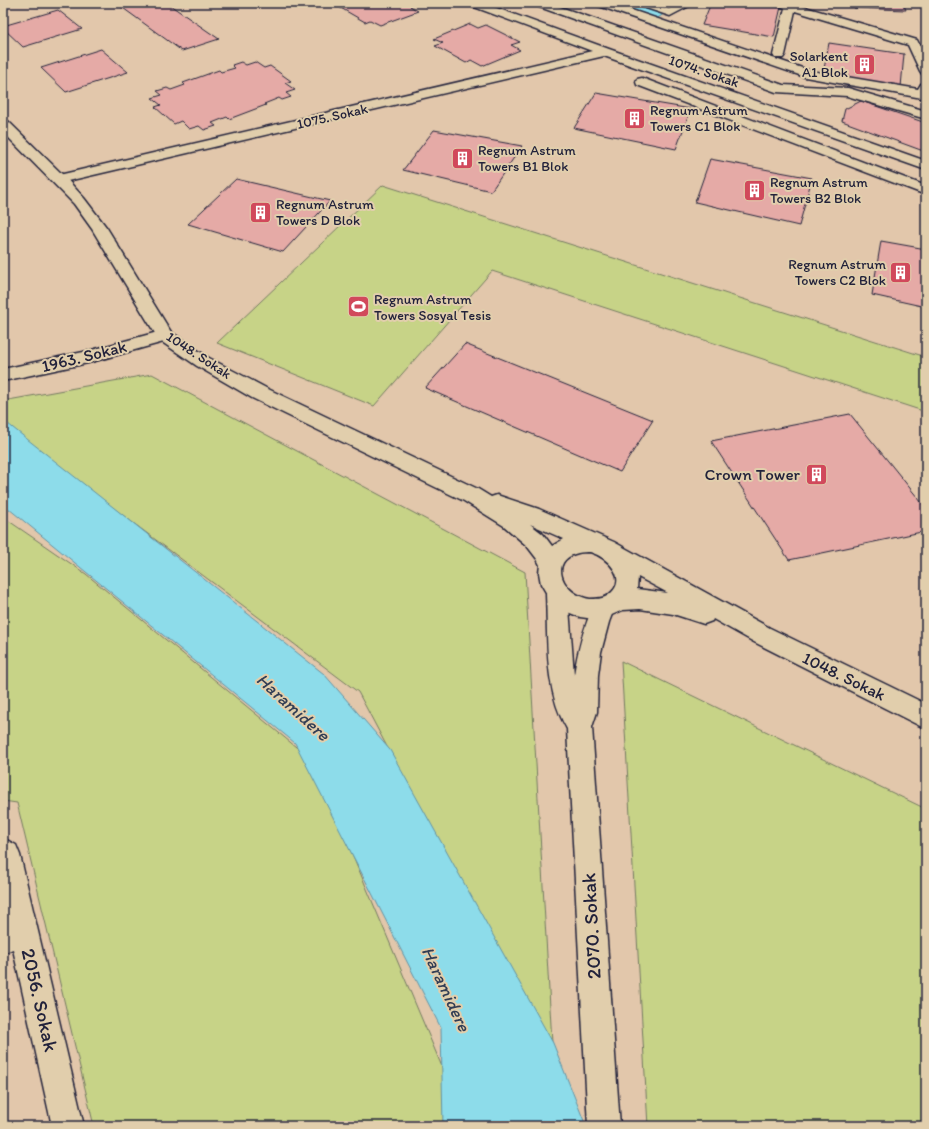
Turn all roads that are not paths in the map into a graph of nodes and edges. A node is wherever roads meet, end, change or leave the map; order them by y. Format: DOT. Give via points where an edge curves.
graph roads {
  1 [pos="473,3"];
  2 [pos="538,3"];
  3 [pos="600,3"];
  4 [pos="642,3"];
  5 [pos="687,3"];
  6 [pos="786,5"];
  7 [pos="670,13"];
  8 [pos="659,23"];
  9 [pos="605,52"];
  10 [pos="778,59"];
  11 [pos="926,72"];
  12 [pos="642,82"];
  13 [pos="926,87"];
  14 [pos="895,90"];
  15 [pos="884,103"];
  16 [pos="926,115"];
  17 [pos="3,124"];
  18 [pos="839,135"];
  19 [pos="821,151"];
  20 [pos="926,166"];
  21 [pos="59,179"];
  22 [pos="926,191"];
  23 [pos="165,336"];
  24 [pos="3,375"];
  25 [pos="471,495"];
  26 [pos="606,549"];
  27 [pos="551,565"];
  28 [pos="557,594"];
  29 [pos="611,605"];
  30 [pos="762,635"];
  31 [pos="926,717"];
  32 [pos="579,726"];
  33 [pos="3,852"];
  34 [pos="12,930"];
  35 [pos="68,1126"];
  36 [pos="604,1126"];
  1 -- 9 [label="street, 1074. Sokak"];
  2 -- 15 [label="street" via="781,89 848,92"];
  3 -- 8 [label="street"];
  4 -- 7 [label="street"];
  5 -- 7 [label="street"];
  6 -- 10 [label="street"];
  6 -- 11 [label="street" via="914,43"];
  7 -- 8 [label="street"];
  8 -- 10 [label="street" via="737,50"];
  9 -- 18 [label="street, 1074. Sokak"];
  9 -- 21 [label="street, 1075. Sokak"];
  10 -- 14 [label="street" via="809,74"];
  12 -- 19 [label="street"];
  13 -- 14 [label="street" via="922,94"];
  14 -- 15 [label="street"];
  15 -- 16 [label="street"];
  17 -- 21 [label="street, 1048. Sokak"];
  18 -- 19 [label="street"];
  18 -- 20 [label="street, 1074. Sokak"];
  19 -- 22 [label="street"];
  21 -- 23 [label="street, 1048. Sokak" via="99,228"];
  23 -- 24 [label="street, 1963. Sokak" via="88,357"];
  23 -- 25 [label="street, 1048. Sokak" via="203,362 259,392"];
  25 -- 26 [label="street" via="532,515"];
  25 -- 27 [label="street" via="511,520 535,540"];
  26 -- 27 [label="street" via="590,543 573,545 559,553"];
  26 -- 29 [label="street" via="621,559 628,573 627,588"];
  26 -- 30 [label="street"];
  27 -- 28 [label="street" via="550,580"];
  28 -- 29 [label="street" via="570,604 586,609"];
  28 -- 32 [label="street" via="562,677 569,710"];
  29 -- 30 [label="street" via="631,598 648,599 681,606"];
  29 -- 32 [label="street" via="597,622 589,652 585,712"];
  30 -- 31 [label="street, 1048. Sokak"];
  32 -- 36 [label="street, 2070. Sokak"];
  33 -- 34 [label="street, 2056. Sokak" via="6,855"];
  34 -- 35 [label="street, 2056. Sokak"];
}
